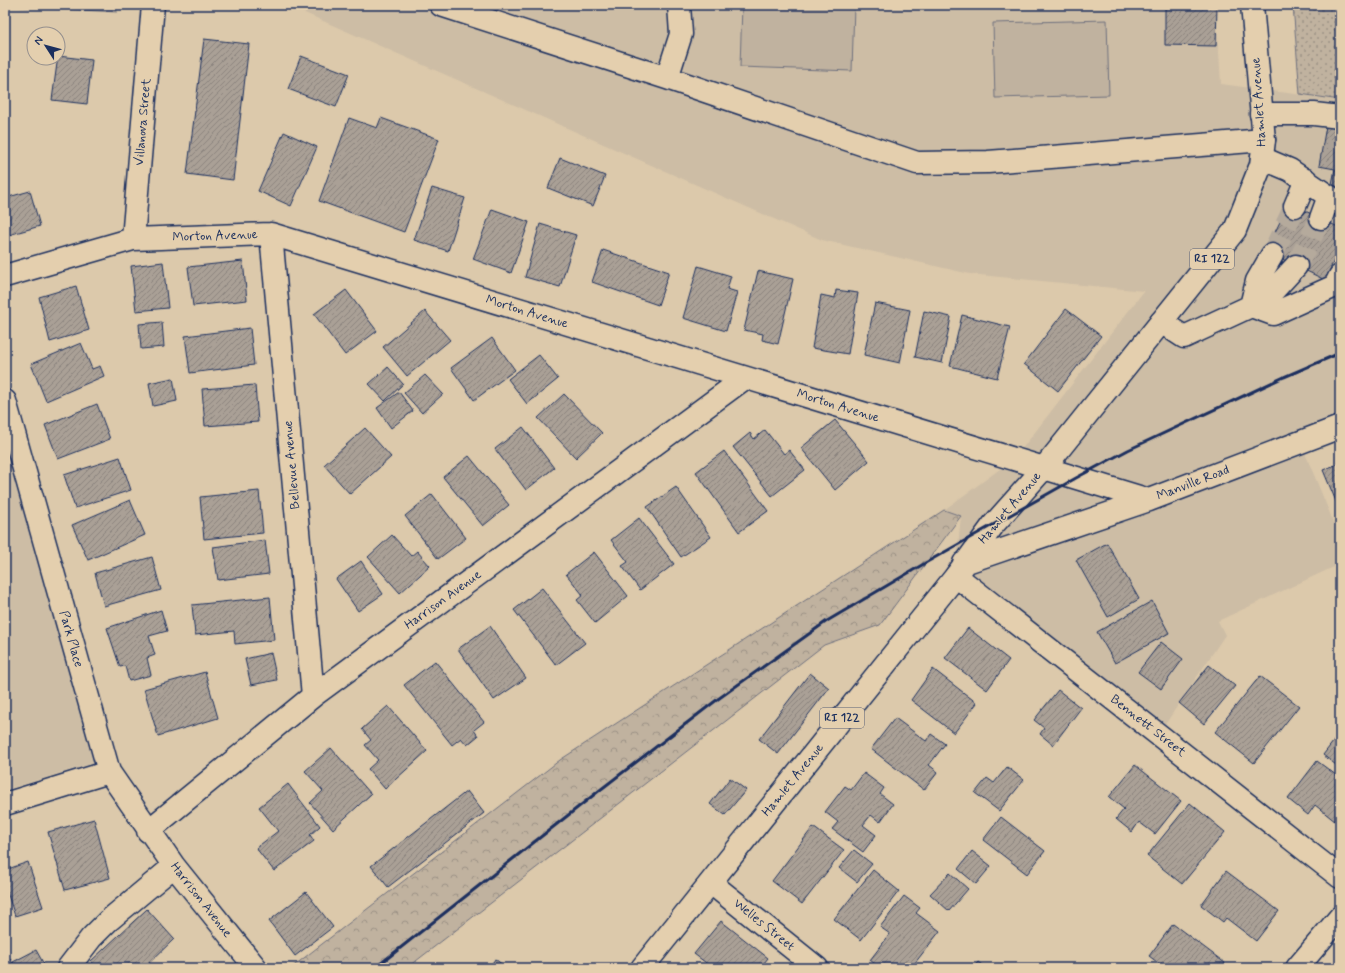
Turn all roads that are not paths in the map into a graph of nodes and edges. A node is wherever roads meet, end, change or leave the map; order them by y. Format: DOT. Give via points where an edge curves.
graph roads {
  1 [pos="153,5"];
  2 [pos="441,5"];
  3 [pos="679,5"];
  4 [pos="1252,5"];
  5 [pos="667,78"];
  6 [pos="1261,114"];
  7 [pos="1340,117"];
  8 [pos="1263,149"];
  9 [pos="1306,180"];
  10 [pos="1334,200"];
  11 [pos="1295,206"];
  12 [pos="1321,218"];
  13 [pos="271,234"];
  14 [pos="133,240"];
  15 [pos="1272,254"];
  16 [pos="1296,266"];
  17 [pos="5,276"];
  18 [pos="1340,276"];
  19 [pos="1251,306"];
  20 [pos="1161,322"];
  21 [pos="746,378"];
  22 [pos="5,401"];
  23 [pos="1340,427"];
  24 [pos="1044,468"];
  25 [pos="1149,500"];
  26 [pos="960,570"];
  27 [pos="313,696"];
  28 [pos="109,772"];
  29 [pos="5,804"];
  30 [pos="148,831"];
  31 [pos="174,866"];
  32 [pos="1340,877"];
  33 [pos="711,882"];
  34 [pos="1340,917"];
  35 [pos="813,967"];
  36 [pos="68,968"];
  37 [pos="256,968"];
  38 [pos="642,968"];
  39 [pos="1297,968"];
  1 -- 14 [label="street, Villanova Street"];
  2 -- 5 [label="street"];
  3 -- 5 [label="street" via="681,34"];
  4 -- 6 [label="street, Hamlet Avenue / RI 122"];
  5 -- 8 [label="street" via="917,163"];
  6 -- 7 [label="street" via="1314,114"];
  6 -- 8 [label="street, Hamlet Avenue / RI 122"];
  8 -- 9 [label="street"];
  8 -- 20 [label="street, Hamlet Avenue / RI 122" via="1262,165 1235,230"];
  9 -- 10 [label="street"];
  9 -- 11 [label="street"];
  10 -- 12 [label="street"];
  13 -- 14 [label="street, Morton Avenue"];
  13 -- 21 [label="street, Morton Avenue"];
  13 -- 27 [label="street, Bellevue Avenue"];
  14 -- 17 [label="street, Morton Avenue"];
  15 -- 19 [label="street" via="1257,281"];
  16 -- 19 [label="street" via="1272,292"];
  18 -- 19 [label="street" via="1335,286 1273,314"];
  19 -- 20 [label="street" via="1184,337"];
  20 -- 24 [label="street, Hamlet Avenue / RI 122"];
  21 -- 24 [label="street, Morton Avenue"];
  21 -- 27 [label="street, Harrison Avenue"];
  22 -- 28 [label="street, Park Place"];
  23 -- 25 [label="street, Manville Road"];
  24 -- 25 [label="street, Manville Road"];
  24 -- 26 [label="street, Hamlet Avenue / RI 122" via="994,524"];
  25 -- 26 [label="street"];
  26 -- 32 [label="street, Bennett Street"];
  26 -- 33 [label="street, Hamlet Avenue / RI 122"];
  27 -- 30 [label="street, Harrison Avenue"];
  28 -- 29 [label="street"];
  28 -- 30 [label="street, Harrison Avenue"];
  30 -- 31 [label="street, Harrison Avenue"];
  31 -- 36 [label="street" via="108,921"];
  31 -- 37 [label="street, Harrison Avenue"];
  33 -- 35 [label="street, Welles Street"];
  33 -- 38 [label="street, Hamlet Avenue / RI 122"];
  34 -- 39 [label="street"];
}
